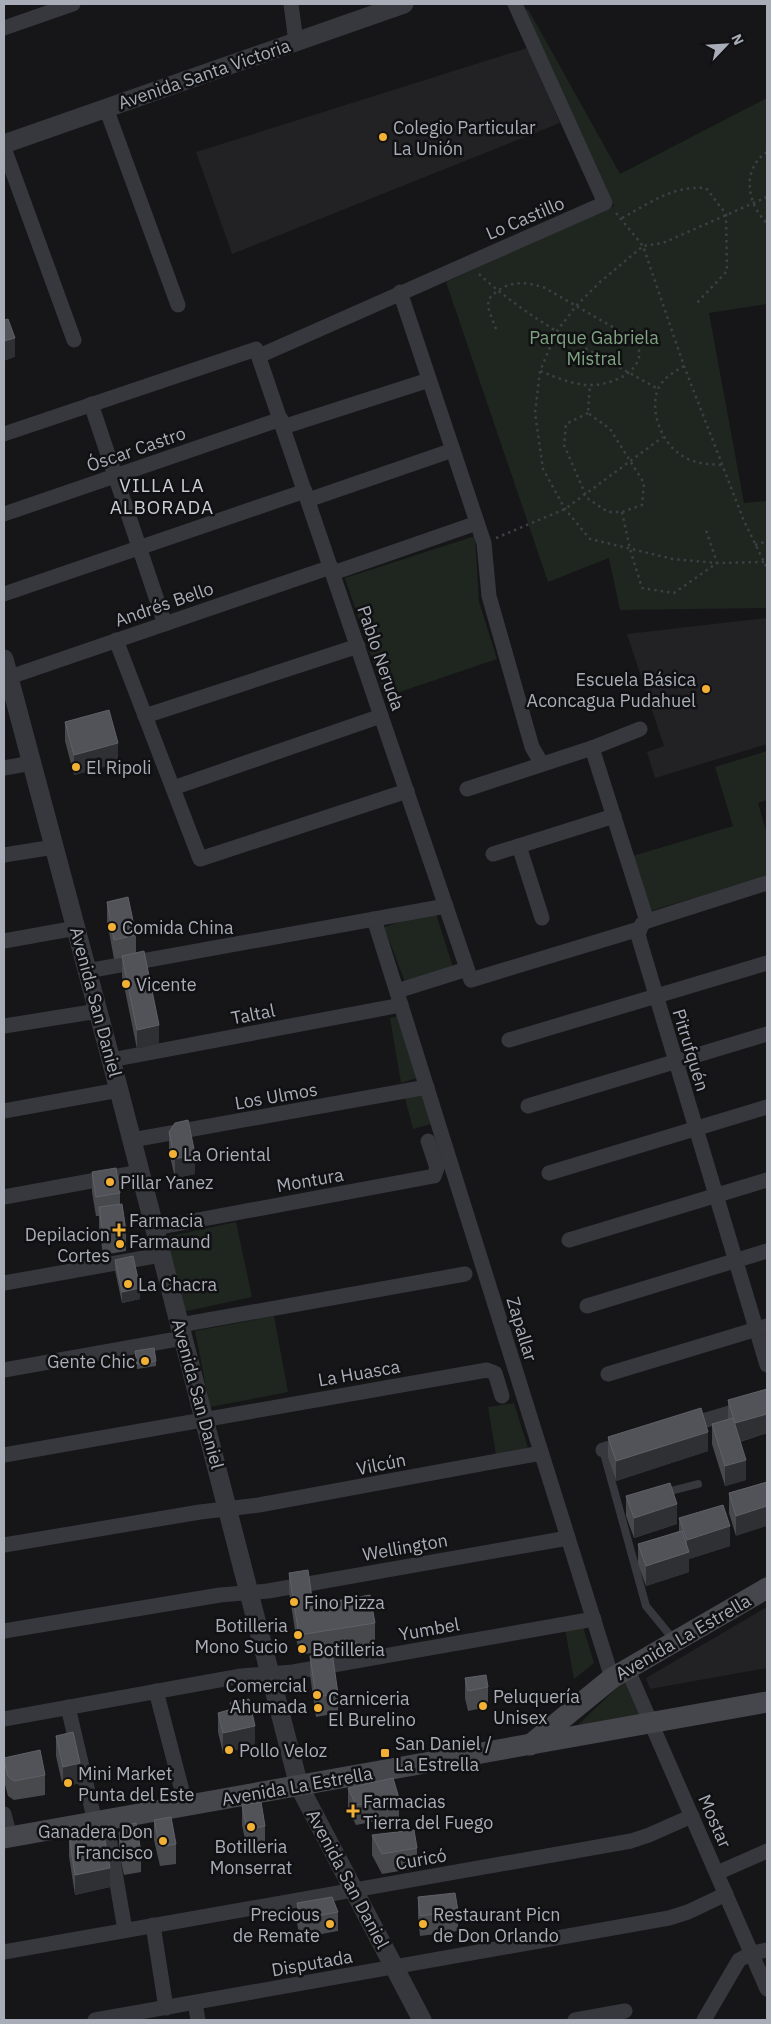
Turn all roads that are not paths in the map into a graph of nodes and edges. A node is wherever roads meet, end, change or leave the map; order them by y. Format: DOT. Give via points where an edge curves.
graph roads {
  1 [pos="73,4"];
  2 [pos="290,4"];
  3 [pos="404,4"];
  4 [pos="516,4"];
  5 [pos="4,28"];
  6 [pos="296,42"];
  7 [pos="106,108"];
  8 [pos="4,144"];
  9 [pos="4,148"];
  10 [pos="400,292"];
  11 [pos="178,305"];
  12 [pos="74,340"];
  13 [pos="258,352"];
  14 [pos="429,380"];
  15 [pos="91,404"];
  16 [pos="282,423"];
  17 [pos="4,434"];
  18 [pos="453,450"];
  19 [pos="115,476"];
  20 [pos="307,496"];
  21 [pos="4,514"];
  22 [pos="477,523"];
  23 [pos="140,548"];
  24 [pos="332,570"];
  25 [pos="4,594"];
  26 [pos="165,624"];
  27 [pos="116,640"];
  28 [pos="358,646"];
  29 [pos="4,659"];
  30 [pos="6,678"];
  31 [pos="145,716"];
  32 [pos="381,716"];
  33 [pos="640,729"];
  34 [pos="592,748"];
  35 [pos="32,764"];
  36 [pos="542,764"];
  37 [pos="4,768"];
  38 [pos="173,788"];
  39 [pos="467,789"];
  40 [pos="407,791"];
  41 [pos="614,816"];
  42 [pos="519,846"];
  43 [pos="54,847"];
  44 [pos="493,854"];
  45 [pos="4,855"];
  46 [pos="767,883"];
  47 [pos="446,906"];
  48 [pos="542,918"];
  49 [pos="374,919"];
  50 [pos="643,925"];
  51 [pos="76,928"];
  52 [pos="4,941"];
  53 [pos="767,963"];
  54 [pos="88,971"];
  55 [pos="469,974"];
  56 [pos="655,996"];
  57 [pos="399,998"];
  58 [pos="98,1011"];
  59 [pos="4,1026"];
  60 [pos="767,1034"];
  61 [pos="510,1040"];
  62 [pos="111,1060"];
  63 [pos="675,1062"];
  64 [pos="427,1088"];
  65 [pos="119,1090"];
  66 [pos="528,1106"];
  67 [pos="767,1107"];
  68 [pos="4,1111"];
  69 [pos="696,1129"];
  70 [pos="132,1140"];
  71 [pos="428,1141"];
  72 [pos="140,1172"];
  73 [pos="549,1173"];
  74 [pos="767,1180"];
  75 [pos="716,1196"];
  76 [pos="4,1197"];
  77 [pos="155,1228"];
  78 [pos="569,1240"];
  79 [pos="767,1251"];
  80 [pos="162,1255"];
  81 [pos="736,1261"];
  82 [pos="465,1274"];
  83 [pos="4,1283"];
  84 [pos="587,1306"];
  85 [pos="762,1328"];
  86 [pos="181,1331"];
  87 [pos="767,1365"];
  88 [pos="4,1370"];
  89 [pos="608,1374"];
  90 [pos="502,1396"];
  91 [pos="767,1402"];
  92 [pos="204,1419"];
  93 [pos="676,1429"];
  94 [pos="639,1440"];
  95 [pos="603,1450"];
  96 [pos="542,1453"];
  97 [pos="4,1455"];
  98 [pos="698,1484"];
  99 [pos="654,1496"];
  100 [pos="627,1502"];
  101 [pos="618,1505"];
  102 [pos="228,1510"];
  103 [pos="568,1538"];
  104 [pos="4,1546"];
  105 [pos="767,1588"];
  106 [pos="249,1592"];
  107 [pos="594,1619"];
  108 [pos="4,1631"];
  109 [pos="676,1641"];
  110 [pos="620,1673"];
  111 [pos="270,1674"];
  112 [pos="156,1691"];
  113 [pos="767,1702"];
  114 [pos="68,1707"];
  115 [pos="4,1718"];
  116 [pos="652,1724"];
  117 [pos="530,1745"];
  118 [pos="299,1786"];
  119 [pos="186,1806"];
  120 [pos="4,1814"];
  121 [pos="692,1816"];
  122 [pos="100,1821"];
  123 [pos="7,1837"];
  124 [pos="767,1851"];
  125 [pos="717,1873"];
  126 [pos="354,1890"];
  127 [pos="726,1894"];
  128 [pos="152,1925"];
  129 [pos="126,1930"];
  130 [pos="767,1950"];
  131 [pos="4,1952"];
  132 [pos="752,1953"];
  133 [pos="394,1967"];
  134 [pos="767,1989"];
  135 [pos="194,2002"];
  136 [pos="166,2008"];
  137 [pos="625,2011"];
  138 [pos="95,2020"];
  139 [pos="198,2020"];
  140 [pos="422,2020"];
  141 [pos="575,2020"];
  142 [pos="704,2020"];
  1 -- 5 [label="street"];
  2 -- 6 [label="street"];
  3 -- 6 [label="street, Avenida Santa Victoria"];
  4 -- 10 [label="street, Lo Castillo" via="605,203"];
  6 -- 7 [label="street, Avenida Santa Victoria"];
  7 -- 8 [label="street, Avenida Santa Victoria"];
  7 -- 11 [label="street"];
  9 -- 12 [label="street"];
  10 -- 13 [label="street, Lo Castillo"];
  10 -- 14 [label="street"];
  13 -- 15 [label="street, Lo Castillo"];
  13 -- 16 [label="street, Pablo Neruda"];
  14 -- 16 [label="street, Óscar Castro"];
  14 -- 18 [label="street"];
  15 -- 17 [label="street, Lo Castillo"];
  15 -- 19 [label="street"];
  16 -- 19 [label="street, Óscar Castro"];
  16 -- 20 [label="street, Pablo Neruda"];
  18 -- 20 [label="street"];
  18 -- 22 [label="street"];
  19 -- 21 [label="street, Óscar Castro"];
  19 -- 23 [label="street"];
  20 -- 23 [label="street"];
  20 -- 24 [label="street, Pablo Neruda"];
  22 -- 24 [label="street, Andrés Bello"];
  22 -- 36 [label="street" via="484,543 489,596 529,738"];
  23 -- 25 [label="street"];
  23 -- 26 [label="street"];
  24 -- 26 [label="street, Andrés Bello"];
  24 -- 28 [label="street, Pablo Neruda"];
  26 -- 27 [label="street, Andrés Bello"];
  27 -- 30 [label="street, Andrés Bello"];
  27 -- 31 [label="street"];
  28 -- 31 [label="street"];
  28 -- 32 [label="street, Pablo Neruda"];
  29 -- 30 [label="street, Avenida San Daniel"];
  30 -- 35 [label="street, Avenida San Daniel"];
  31 -- 38 [label="street"];
  32 -- 38 [label="street"];
  32 -- 40 [label="street, Pablo Neruda"];
  33 -- 34 [label="street"];
  34 -- 36 [label="street"];
  34 -- 41 [label="street, Pitrufquén"];
  35 -- 37 [label="street"];
  35 -- 43 [label="street, Avenida San Daniel"];
  36 -- 39 [label="street"];
  38 -- 40 [label="street" via="200,859"];
  40 -- 47 [label="street, Pablo Neruda"];
  41 -- 42 [label="street"];
  41 -- 50 [label="street, Pitrufquén"];
  42 -- 44 [label="street"];
  42 -- 48 [label="street"];
  43 -- 45 [label="street"];
  43 -- 51 [label="street, Avenida San Daniel"];
  46 -- 50 [label="street"];
  47 -- 49 [label="street"];
  47 -- 55 [label="street, Pablo Neruda"];
  49 -- 54 [label="street"];
  49 -- 57 [label="street, Zapallar"];
  50 -- 55 [label="street"];
  50 -- 56 [label="street, Pitrufquén" via="638,941"];
  51 -- 52 [label="street"];
  51 -- 54 [label="street, Avenida San Daniel"];
  53 -- 56 [label="street"];
  54 -- 58 [label="street, Avenida San Daniel"];
  55 -- 57 [label="street"];
  56 -- 61 [label="street"];
  56 -- 63 [label="street, Pitrufquén"];
  57 -- 62 [label="street, Taltal"];
  57 -- 64 [label="street, Zapallar"];
  58 -- 59 [label="street"];
  58 -- 62 [label="street, Avenida San Daniel"];
  60 -- 63 [label="street"];
  62 -- 65 [label="street, Avenida San Daniel"];
  63 -- 66 [label="street"];
  63 -- 69 [label="street, Pitrufquén"];
  64 -- 70 [label="street, Los Ulmos"];
  64 -- 96 [label="street, Zapallar"];
  65 -- 68 [label="street"];
  65 -- 70 [label="street, Avenida San Daniel"];
  67 -- 69 [label="street"];
  69 -- 73 [label="street"];
  69 -- 75 [label="street, Pitrufquén"];
  70 -- 72 [label="street, Avenida San Daniel"];
  71 -- 77 [label="street, Montura" via="437,1168 434,1176"];
  72 -- 76 [label="street"];
  72 -- 77 [label="street, Avenida San Daniel"];
  74 -- 75 [label="street"];
  75 -- 78 [label="street"];
  75 -- 81 [label="street, Pitrufquén"];
  77 -- 80 [label="street, Avenida San Daniel"];
  79 -- 81 [label="street"];
  80 -- 83 [label="street"];
  80 -- 86 [label="street, Avenida San Daniel"];
  81 -- 84 [label="street"];
  81 -- 85 [label="street, Pitrufquén"];
  82 -- 86 [label="street"];
  85 -- 87 [label="street, Pitrufquén"];
  85 -- 89 [label="street"];
  86 -- 88 [label="street"];
  86 -- 92 [label="street, Avenida San Daniel"];
  90 -- 92 [label="street, La Huasca" via="495,1373 490,1370"];
  91 -- 93 [label="street"];
  92 -- 97 [label="street"];
  92 -- 102 [label="street, Avenida San Daniel"];
  94 -- 95 [label="street"];
  95 -- 101 [label="lane"];
  96 -- 102 [label="street, Vilcún"];
  96 -- 103 [label="street, Zapallar"];
  98 -- 99 [label="lane"];
  100 -- 101 [label="lane"];
  101 -- 109 [label="lane" via="646,1606"];
  102 -- 104 [label="street, Vilcún"];
  102 -- 106 [label="street, Avenida San Daniel"];
  103 -- 106 [label="street, Wellington"];
  103 -- 107 [label="street, Zapallar"];
  105 -- 109 [label="main road, Avenida La Estrella"];
  106 -- 108 [label="street, Wellington"];
  106 -- 111 [label="street, Avenida San Daniel"];
  107 -- 110 [label="street, Zapallar"];
  107 -- 111 [label="street, Yumbel"];
  109 -- 110 [label="main road, Avenida La Estrella"];
  110 -- 116 [label="street, Mostar"];
  110 -- 117 [label="main road, Avenida La Estrella"];
  111 -- 112 [label="street, Yumbel"];
  111 -- 118 [label="street, Avenida San Daniel"];
  112 -- 114 [label="street, Yumbel"];
  112 -- 119 [label="street"];
  113 -- 116 [label="main road, Avenida La Estrella"];
  114 -- 115 [label="street, Yumbel"];
  114 -- 122 [label="street"];
  116 -- 117 [label="main road, Avenida La Estrella"];
  116 -- 121 [label="street, Mostar"];
  117 -- 118 [label="main road, Avenida La Estrella"];
  118 -- 119 [label="main road, Avenida La Estrella"];
  118 -- 126 [label="street, Avenida San Daniel"];
  119 -- 122 [label="main road, Avenida La Estrella"];
  120 -- 123 [label="street"];
  121 -- 125 [label="street, Mostar"];
  121 -- 126 [label="street, Curicó" via="631,1841"];
  122 -- 123 [label="main road, Avenida La Estrella"];
  122 -- 129 [label="street"];
  124 -- 125 [label="street"];
  125 -- 127 [label="street, Mostar"];
  126 -- 128 [label="street, Curicó"];
  126 -- 133 [label="street, Avenida San Daniel"];
  127 -- 132 [label="street, Mostar"];
  127 -- 133 [label="street, Disputada" via="669,1918"];
  128 -- 129 [label="street, Curicó"];
  128 -- 136 [label="street"];
  129 -- 131 [label="street, Curicó"];
  130 -- 132 [label="street"];
  132 -- 134 [label="street, Mostar"];
  132 -- 142 [label="street" via="735,1964"];
  133 -- 135 [label="street, Disputada"];
  133 -- 140 [label="street, Avenida San Daniel"];
  135 -- 136 [label="street, Disputada"];
  135 -- 139 [label="street"];
  136 -- 138 [label="street, Disputada"];
  137 -- 141 [label="street"];
}
